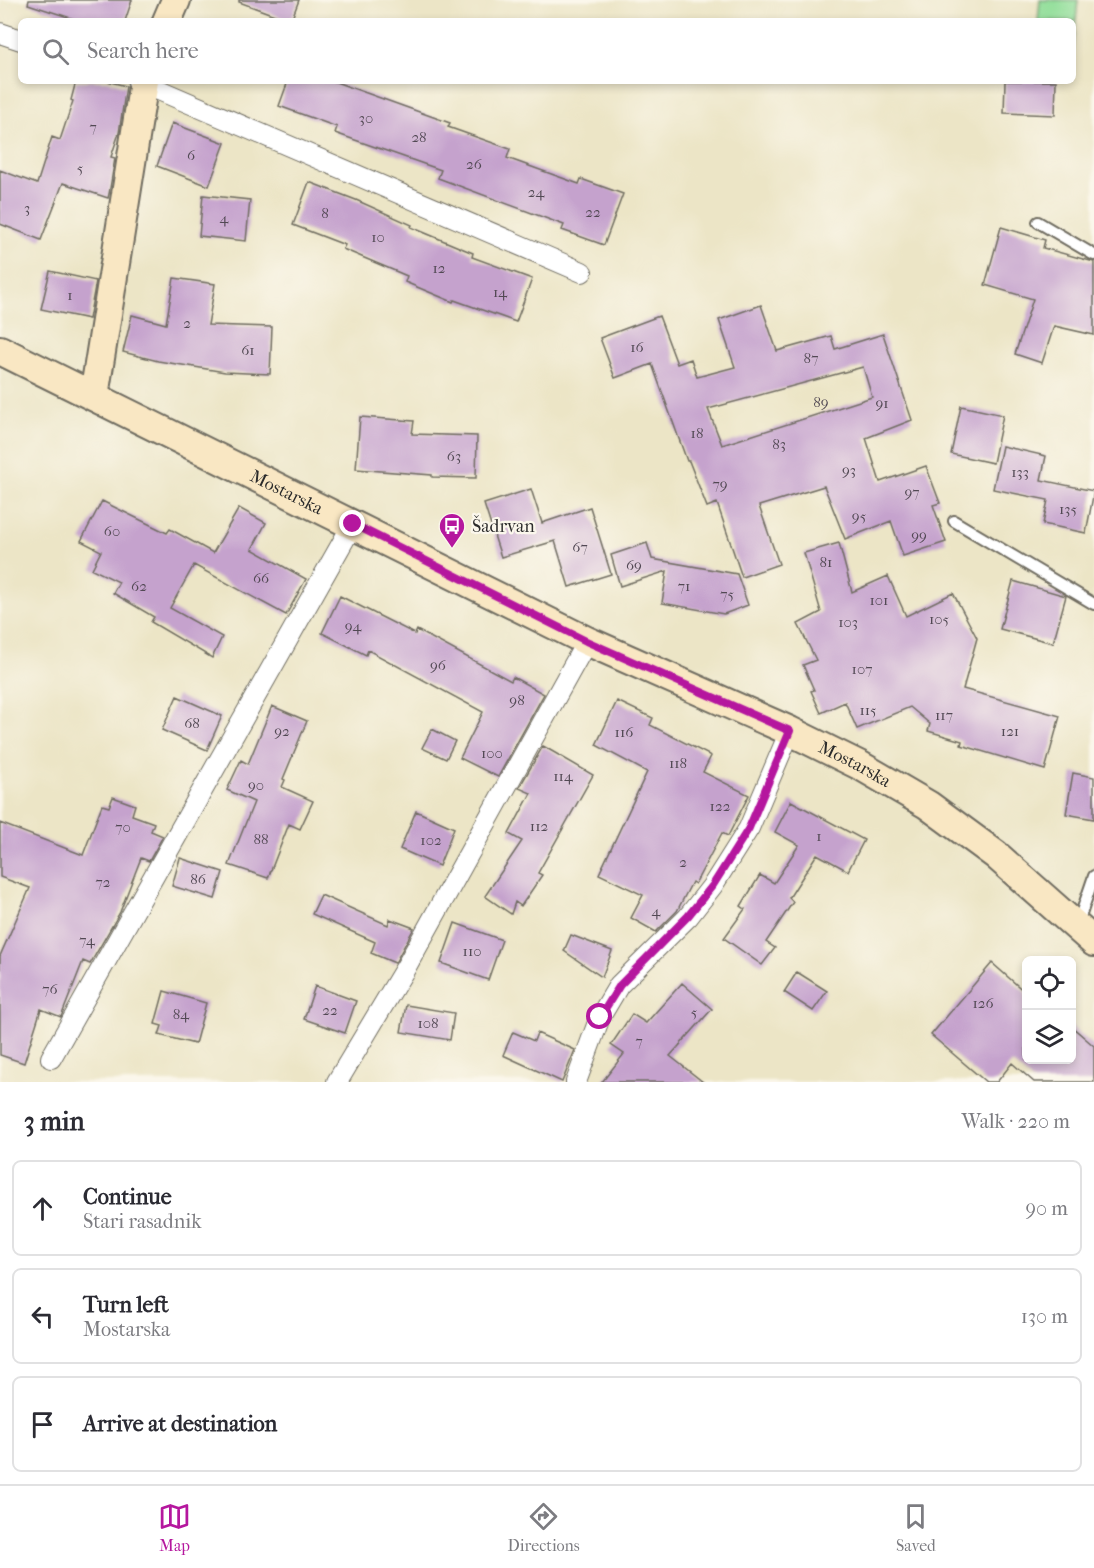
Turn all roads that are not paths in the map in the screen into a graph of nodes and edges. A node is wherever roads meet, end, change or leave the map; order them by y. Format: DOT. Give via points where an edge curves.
graph roads {
  1 [pos="176,0"];
  2 [pos="168,18"];
  3 [pos="0,33"];
  4 [pos="18,39"];
  5 [pos="142,84"];
  6 [pos="147,84"];
  7 [pos="1038,222"];
  8 [pos="1094,255"];
  9 [pos="582,272"];
  10 [pos="0,350"];
  11 [pos="94,396"];
  12 [pos="954,521"];
  13 [pos="353,524"];
  14 [pos="1094,604"];
  15 [pos="586,641"];
  16 [pos="790,731"];
  17 [pos="1094,876"];
  18 [pos="1086,934"];
  19 [pos="51,1058"];
  20 [pos="337,1082"];
  21 [pos="576,1082"];
  1 -- 2 [label="main road"];
  3 -- 4 [label="street"];
  5 -- 11 [label="main road"];
  6 -- 9 [label="street"];
  7 -- 8 [label="lane"];
  10 -- 11 [label="main road, Mostarska"];
  11 -- 13 [label="main road, Mostarska"];
  12 -- 14 [label="lane"];
  13 -- 15 [label="main road, Mostarska"];
  13 -- 19 [label="street"];
  15 -- 16 [label="main road, Mostarska"];
  15 -- 20 [label="street" via="406,967"];
  16 -- 18 [label="main road, Mostarska" via="928,805 996,855"];
  16 -- 21 [label="street" via="749,828 688,916 620,985 600,1017"];
  17 -- 18 [label="lane"];
}
